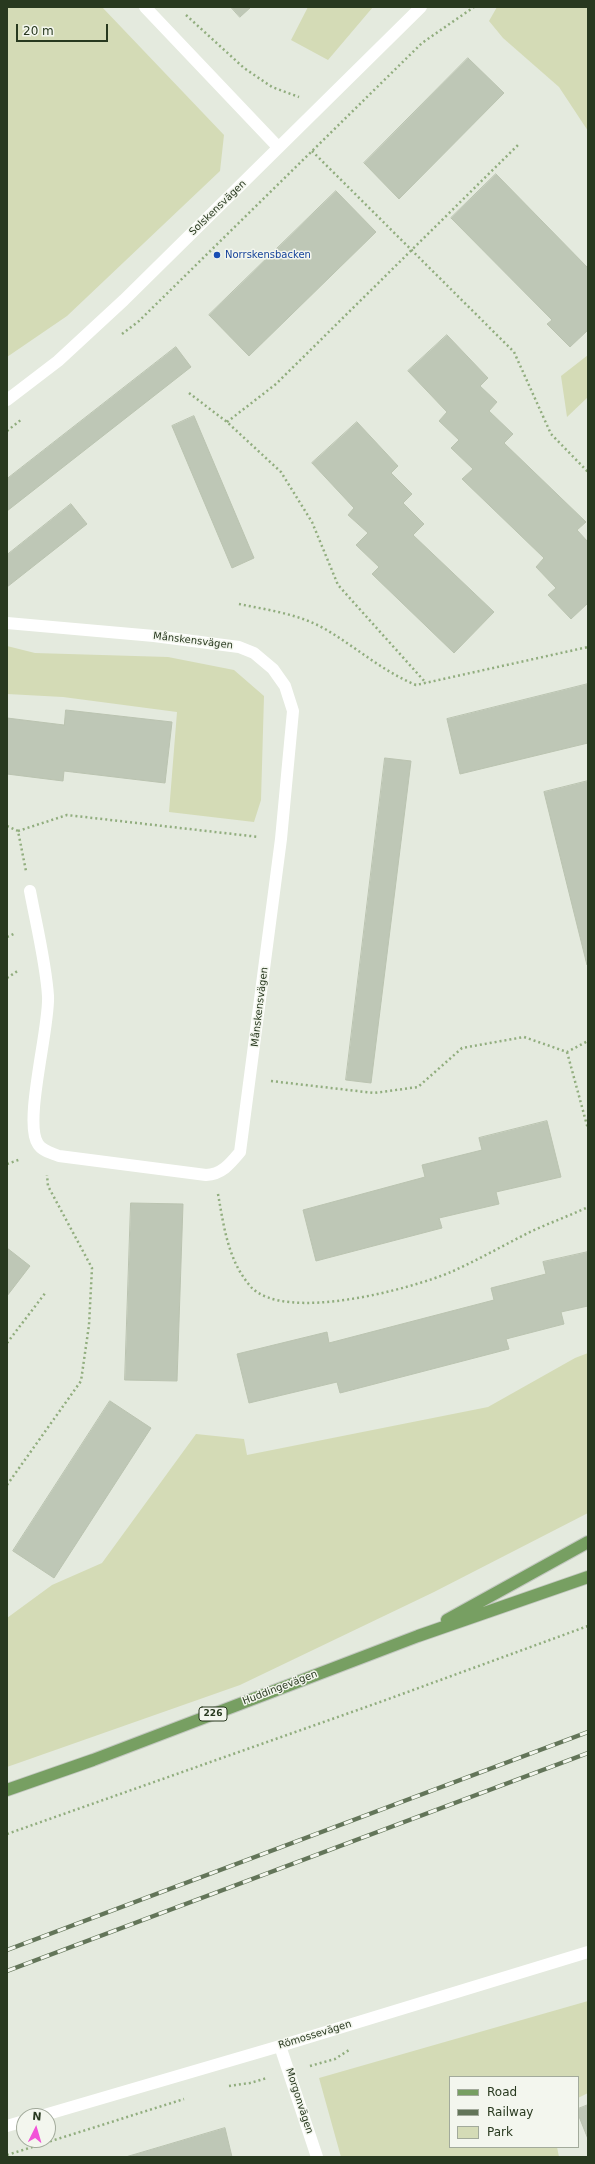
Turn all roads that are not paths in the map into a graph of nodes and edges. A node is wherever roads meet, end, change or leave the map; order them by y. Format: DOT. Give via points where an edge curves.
graph roads {
  1 [pos="145,7"];
  2 [pos="421,7"];
  3 [pos="278,147"];
  4 [pos="7,400"];
  5 [pos="7,623"];
  6 [pos="30,891"];
  7 [pos="588,1542"];
  8 [pos="588,1577"];
  9 [pos="418,1636"];
  10 [pos="7,1790"];
  11 [pos="588,1952"];
  12 [pos="280,2046"];
  13 [pos="56,2112"];
  14 [pos="317,2157"];
  1 -- 3 [label="street"];
  2 -- 3 [label="street, Solskensvägen"];
  3 -- 4 [label="street, Solskensvägen" via="244,183 58,361"];
  5 -- 6 [label="street, Månskensvägen" via="154,636 239,647 254,653 273,669 285,686 293,712 281,840 240,1152 230,1165 214,1174 59,1156 44,1150 38,1144 34,1130 34,1107 48,997"];
  7 -- 9 [label="main road, Huddingevägen / 226"];
  8 -- 9 [label="main road, Huddingevägen / 226"];
  9 -- 10 [label="main road, Huddingevägen / 226" via="93,1760"];
  11 -- 12 [label="street, Römossevägen"];
  12 -- 13 [label="street, Römossevägen"];
  12 -- 14 [label="street, Morgonvägen"];
}
